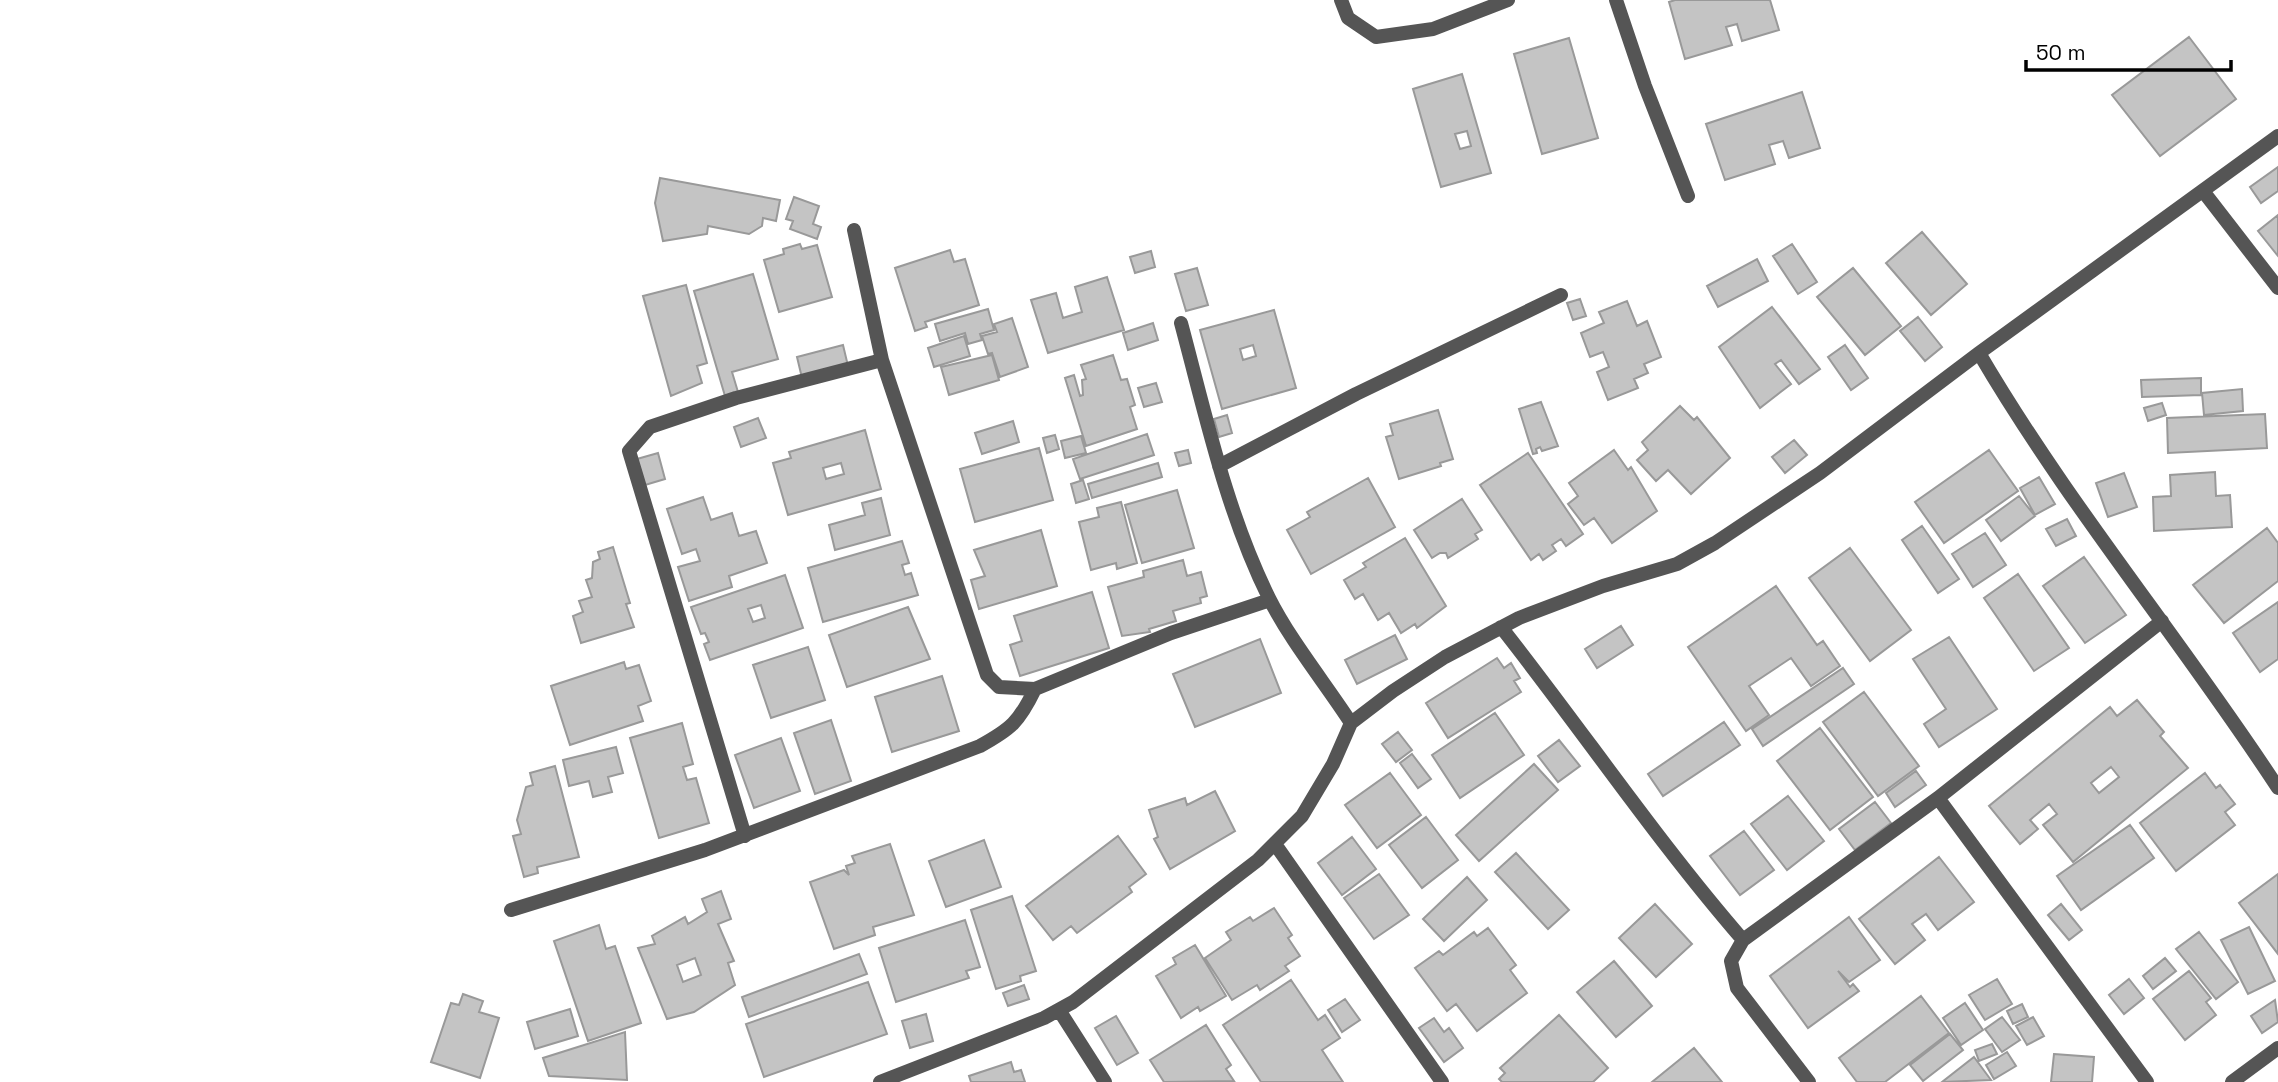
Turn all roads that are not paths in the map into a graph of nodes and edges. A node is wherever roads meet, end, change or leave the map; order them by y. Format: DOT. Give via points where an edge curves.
graph roads {
  1 [pos="1341,0"];
  2 [pos="1508,0"];
  3 [pos="1616,0"];
  4 [pos="2278,136"];
  5 [pos="2203,191"];
  6 [pos="1688,196"];
  7 [pos="854,230"];
  8 [pos="2278,288"];
  9 [pos="1561,295"];
  10 [pos="1181,323"];
  11 [pos="1979,352"];
  12 [pos="882,360"];
  13 [pos="1219,466"];
  14 [pos="1270,600"];
  15 [pos="2162,621"];
  16 [pos="1501,628"];
  17 [pos="1035,689"];
  18 [pos="1352,723"];
  19 [pos="2278,789"];
  20 [pos="1938,798"];
  21 [pos="745,835"];
  22 [pos="1275,844"];
  23 [pos="511,910"];
  24 [pos="1743,940"];
  25 [pos="1059,1010"];
  26 [pos="2278,1048"];
  27 [pos="880,1082"];
  28 [pos="1105,1082"];
  29 [pos="1442,1082"];
  30 [pos="1809,1082"];
  31 [pos="2147,1082"];
  32 [pos="2231,1082"];
  1 -- 2 [label="street" via="1348,18 1362,30 1376,37 1393,37 1433,29"];
  3 -- 6 [label="street"];
  4 -- 5 [label="street"];
  5 -- 8 [label="street"];
  5 -- 11 [label="street"];
  7 -- 12 [label="street"];
  9 -- 13 [label="street"];
  10 -- 13 [label="street"];
  11 -- 15 [label="street" via="2039,451"];
  11 -- 16 [label="street" via="1820,473 1715,543 1677,564 1603,586"];
  12 -- 17 [label="street" via="987,675 999,687"];
  12 -- 21 [label="street" via="736,398 650,427 629,451"];
  13 -- 14 [label="street" via="1241,536"];
  14 -- 17 [label="street" via="1171,633"];
  14 -- 18 [label="street"];
  15 -- 19 [label="street"];
  15 -- 20 [label="street"];
  16 -- 18 [label="street" via="1446,657"];
  16 -- 24 [label="street" via="1694,884"];
  17 -- 21 [label="street" via="1020,719 980,746"];
  18 -- 22 [label="street" via="1302,816"];
  20 -- 24 [label="street"];
  20 -- 31 [label="street"];
  21 -- 23 [label="street"];
  22 -- 25 [label="street"];
  22 -- 29 [label="street"];
  24 -- 30 [label="street" via="1731,961 1737,988"];
  25 -- 27 [label="street"];
  25 -- 28 [label="street"];
  26 -- 32 [label="street"];
}
